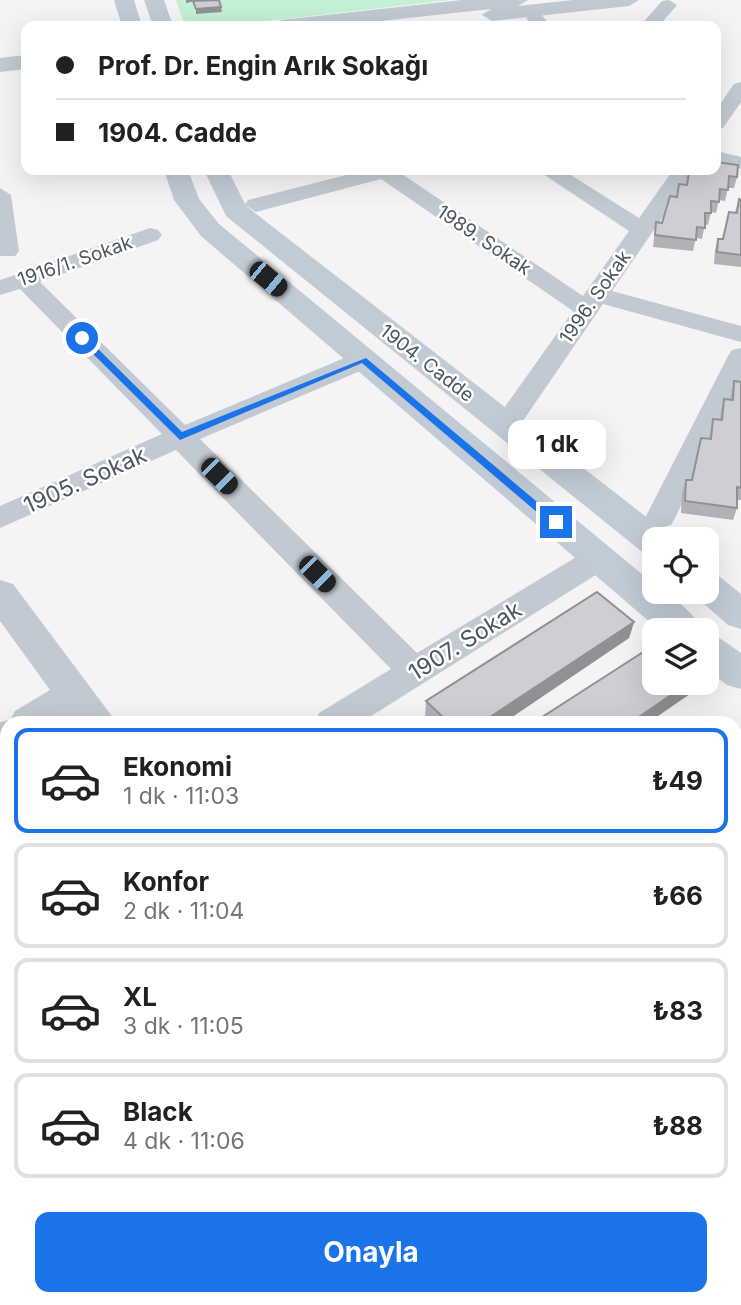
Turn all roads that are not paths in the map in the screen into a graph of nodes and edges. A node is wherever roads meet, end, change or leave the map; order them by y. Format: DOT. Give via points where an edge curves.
graph roads {
  1 [pos="124,0"];
  2 [pos="154,0"];
  3 [pos="518,0"];
  4 [pos="629,0"];
  5 [pos="668,5"];
  6 [pos="130,21"];
  7 [pos="161,21"];
  8 [pos="327,21"];
  9 [pos="441,21"];
  10 [pos="654,21"];
  11 [pos="21,63"];
  12 [pos="0,65"];
  13 [pos="741,88"];
  14 [pos="721,116"];
  15 [pos="721,122"];
  16 [pos="741,126"];
  17 [pos="721,158"];
  18 [pos="741,163"];
  19 [pos="178,175"];
  20 [pos="218,175"];
  21 [pos="367,175"];
  22 [pos="393,175"];
  23 [pos="556,175"];
  24 [pos="681,175"];
  25 [pos="0,195"];
  26 [pos="256,205"];
  27 [pos="643,230"];
  28 [pos="150,235"];
  29 [pos="7,251"];
  30 [pos="12,284"];
  31 [pos="592,302"];
  32 [pos="741,334"];
  33 [pos="741,356"];
  34 [pos="363,360"];
  35 [pos="506,425"];
  36 [pos="180,436"];
  37 [pos="0,518"];
  38 [pos="653,527"];
  39 [pos="658,527"];
  40 [pos="599,558"];
  41 [pos="0,594"];
  42 [pos="719,596"];
  43 [pos="741,614"];
  44 [pos="670,618"];
  45 [pos="719,658"];
  46 [pos="415,672"];
  47 [pos="741,674"];
  48 [pos="86,708"];
  49 [pos="56,716"];
  50 [pos="343,716"];
  1 -- 6 [label="main road"];
  2 -- 7 [label="main road"];
  3 -- 8 [label="street"];
  4 -- 9 [label="street"];
  5 -- 10 [label="street"];
  11 -- 12 [label="street"];
  13 -- 14 [label="street"];
  15 -- 16 [label="street"];
  17 -- 18 [label="street"];
  19 -- 34 [label="main road, 1904. Cadde" via="187,200 204,224"];
  20 -- 35 [label="main road, 1904. Cadde" via="235,210"];
  21 -- 26 [label="street"];
  22 -- 31 [label="street, 1989. Sokak"];
  23 -- 27 [label="street"];
  24 -- 27 [label="street, 1996. Sokak"];
  25 -- 29 [label="street"];
  27 -- 31 [label="street, 1996. Sokak"];
  28 -- 30 [label="street, 1916/1. Sokak"];
  30 -- 36 [label="street"];
  31 -- 32 [label="street, 1989. Sokak"];
  31 -- 35 [label="street, 1996. Sokak"];
  33 -- 39 [label="street"];
  34 -- 36 [label="street, 1905. Sokak"];
  34 -- 40 [label="main road, 1904. Cadde"];
  35 -- 38 [label="main road, 1904. Cadde"];
  36 -- 37 [label="street, 1905. Sokak"];
  36 -- 46 [label="street"];
  40 -- 44 [label="main road, 1904. Cadde"];
  40 -- 46 [label="street, 1907. Sokak"];
  41 -- 48 [label="street"];
  42 -- 43 [label="main road"];
  45 -- 47 [label="main road"];
  46 -- 50 [label="street, 1907. Sokak"];
  48 -- 49 [label="street"];
}
